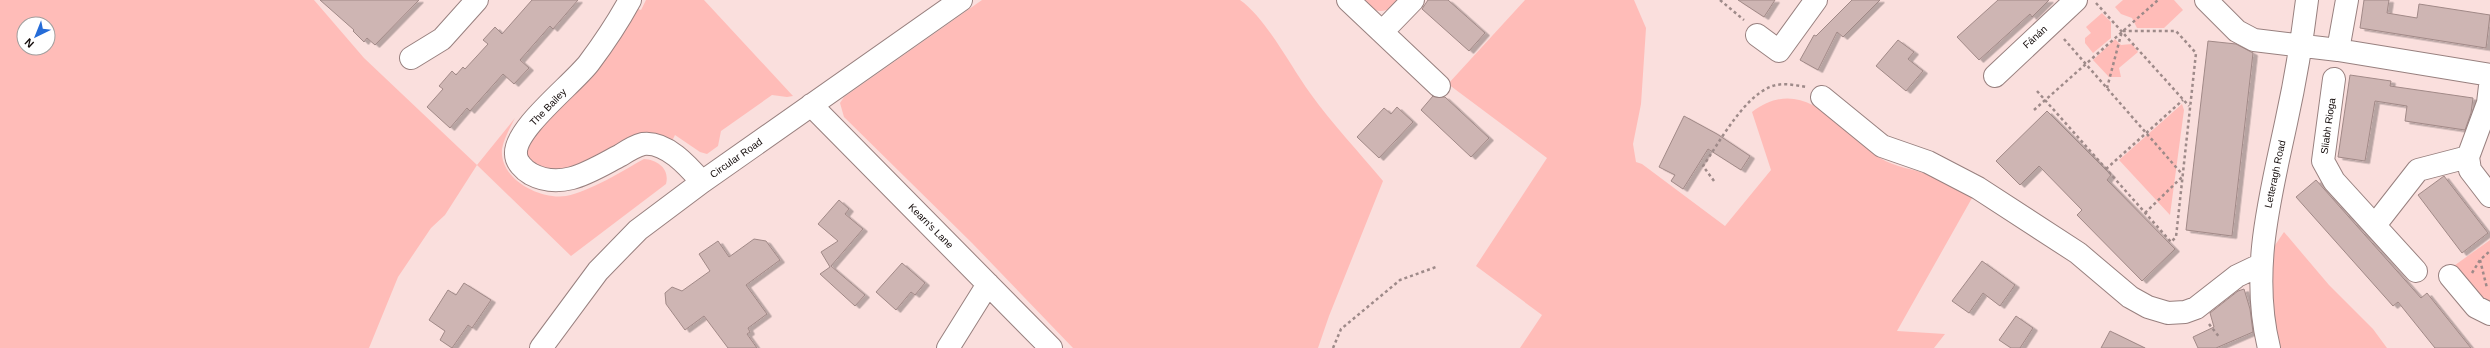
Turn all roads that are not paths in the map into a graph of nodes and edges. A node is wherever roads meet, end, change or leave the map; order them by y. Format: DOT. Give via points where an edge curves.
graph roads {
  1 [pos="477,0"];
  2 [pos="630,0"];
  3 [pos="961,0"];
  4 [pos="1348,0"];
  5 [pos="1412,0"];
  6 [pos="1816,0"];
  7 [pos="2076,0"];
  8 [pos="2206,0"];
  9 [pos="2307,0"];
  10 [pos="2347,0"];
  11 [pos="1382,32"];
  12 [pos="1757,35"];
  13 [pos="2301,45"];
  14 [pos="2338,50"];
  15 [pos="411,58"];
  16 [pos="2490,75"];
  17 [pos="1995,76"];
  18 [pos="2334,79"];
  19 [pos="1439,86"];
  20 [pos="2490,86"];
  21 [pos="1822,97"];
  22 [pos="811,105"];
  23 [pos="2468,157"];
  24 [pos="702,182"];
  25 [pos="2490,196"];
  26 [pos="2375,225"];
  27 [pos="2260,265"];
  28 [pos="2416,271"];
  29 [pos="2455,283"];
  30 [pos="988,284"];
  31 [pos="2490,314"];
  32 [pos="541,348"];
  33 [pos="948,348"];
  34 [pos="1051,348"];
  35 [pos="2269,348"];
  1 -- 15 [label="street" via="442,39"];
  2 -- 24 [label="street, The Bailey" via="588,65 535,118 522,135 515,148 516,160 540,179 568,181 642,144 654,145 677,157"];
  3 -- 22 [label="street, Circular Road"];
  4 -- 11 [label="street"];
  5 -- 11 [label="street"];
  6 -- 12 [label="street" via="1779,51"];
  7 -- 17 [label="street, Fánán"];
  8 -- 13 [label="street" via="2237,31 2254,40"];
  9 -- 13 [label="street, Letteragh Road"];
  10 -- 14 [label="street"];
  11 -- 19 [label="street"];
  13 -- 14 [label="street"];
  13 -- 27 [label="street, Letteragh Road" via="2267,212"];
  14 -- 16 [label="street"];
  18 -- 26 [label="street, Sliabh Rioga" via="2323,162 2334,181"];
  20 -- 23 [label="street" via="2488,103"];
  21 -- 27 [label="street" via="1882,146 1928,162 1978,188 2078,252 2130,297 2148,307 2168,313 2191,310 2237,276"];
  22 -- 24 [label="street, Circular Road"];
  22 -- 30 [label="street, Kearn's Lane"];
  23 -- 25 [label="street" via="2470,170"];
  23 -- 26 [label="street" via="2418,170"];
  24 -- 32 [label="street, Circular Road" via="638,230 616,250"];
  26 -- 28 [label="street, Sliabh Rioga"];
  27 -- 35 [label="street, Letteragh Road" via="2261,309"];
  29 -- 31 [label="street" via="2476,307"];
  30 -- 33 [label="street"];
  30 -- 34 [label="street, Kearn's Lane"];
}
